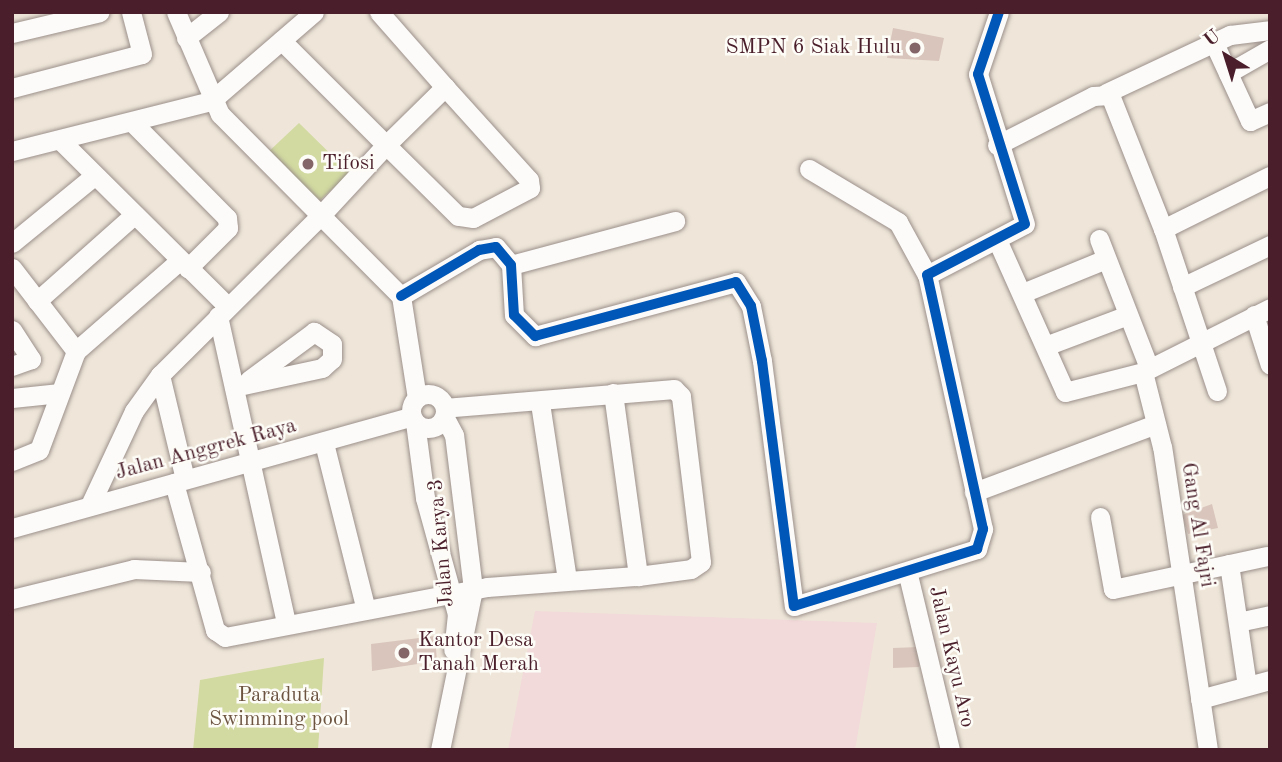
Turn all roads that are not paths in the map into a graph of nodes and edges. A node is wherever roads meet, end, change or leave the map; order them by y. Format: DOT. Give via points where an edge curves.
graph roads {
  1 [pos="100,12"];
  2 [pos="131,12"];
  3 [pos="176,12"];
  4 [pos="219,12"];
  5 [pos="314,12"];
  6 [pos="379,12"];
  7 [pos="999,12"];
  8 [pos="1270,30"];
  9 [pos="12,33"];
  10 [pos="186,38"];
  11 [pos="281,40"];
  12 [pos="1214,43"];
  13 [pos="1270,49"];
  14 [pos="1228,73"];
  15 [pos="445,87"];
  16 [pos="12,88"];
  17 [pos="1106,93"];
  18 [pos="211,101"];
  19 [pos="1270,112"];
  20 [pos="135,125"];
  21 [pos="60,140"];
  22 [pos="386,145"];
  23 [pos="997,145"];
  24 [pos="12,151"];
  25 [pos="809,169"];
  26 [pos="94,176"];
  27 [pos="1270,176"];
  28 [pos="322,214"];
  29 [pos="134,215"];
  30 [pos="675,221"];
  31 [pos="1163,229"];
  32 [pos="1099,239"];
  33 [pos="998,242"];
  34 [pos="12,243"];
  35 [pos="1270,245"];
  36 [pos="1106,258"];
  37 [pos="183,265"];
  38 [pos="511,265"];
  39 [pos="12,268"];
  40 [pos="927,275"];
  41 [pos="1182,287"];
  42 [pos="1025,292"];
  43 [pos="401,296"];
  44 [pos="37,301"];
  45 [pos="222,311"];
  46 [pos="1262,312"];
  47 [pos="1128,315"];
  48 [pos="12,330"];
  49 [pos="1200,341"];
  50 [pos="1048,345"];
  51 [pos="76,351"];
  52 [pos="1270,365"];
  53 [pos="12,366"];
  54 [pos="1146,370"];
  55 [pos="160,375"];
  56 [pos="1217,391"];
  57 [pos="60,393"];
  58 [pos="613,393"];
  59 [pos="12,398"];
  60 [pos="540,403"];
  61 [pos="428,409"];
  62 [pos="1156,424"];
  63 [pos="324,443"];
  64 [pos="12,461"];
  65 [pos="250,463"];
  66 [pos="180,481"];
  67 [pos="974,492"];
  68 [pos="90,505"];
  69 [pos="1100,517"];
  70 [pos="12,528"];
  71 [pos="1267,556"];
  72 [pos="1229,565"];
  73 [pos="201,572"];
  74 [pos="908,575"];
  75 [pos="638,576"];
  76 [pos="1181,576"];
  77 [pos="567,580"];
  78 [pos="473,589"];
  79 [pos="449,594"];
  80 [pos="12,599"];
  81 [pos="365,606"];
  82 [pos="1270,615"];
  83 [pos="1238,622"];
  84 [pos="286,623"];
  85 [pos="456,664"];
  86 [pos="1270,680"];
  87 [pos="1247,686"];
  88 [pos="1200,699"];
  89 [pos="428,750"];
  90 [pos="440,750"];
  91 [pos="950,750"];
  92 [pos="1208,750"];
  1 -- 9 [label="street"];
  2 -- 16 [label="street" via="142,54"];
  3 -- 10 [label="street"];
  4 -- 10 [label="street"];
  5 -- 11 [label="street"];
  6 -- 15 [label="street"];
  7 -- 23 [label="street" via="978,74"];
  8 -- 12 [label="street"];
  10 -- 18 [label="street"];
  11 -- 18 [label="street"];
  11 -- 22 [label="street"];
  12 -- 14 [label="street"];
  12 -- 17 [label="street"];
  13 -- 14 [label="street"];
  14 -- 19 [label="street" via="1250,121"];
  15 -- 22 [label="street"];
  15 -- 22 [label="street" via="529,180 528,192 463,219"];
  17 -- 23 [label="street"];
  17 -- 31 [label="street" via="1127,126"];
  18 -- 20 [label="street"];
  18 -- 28 [label="street"];
  20 -- 21 [label="street"];
  20 -- 37 [label="street" via="227,218 228,228"];
  21 -- 24 [label="street"];
  21 -- 26 [label="street"];
  22 -- 28 [label="street"];
  23 -- 33 [label="street" via="1026,219 1019,231"];
  25 -- 40 [label="street" via="898,222"];
  26 -- 29 [label="street"];
  26 -- 34 [label="street"];
  27 -- 31 [label="street"];
  28 -- 43 [label="street"];
  28 -- 45 [label="street"];
  29 -- 37 [label="street"];
  29 -- 44 [label="street"];
  30 -- 38 [label="street"];
  31 -- 41 [label="street"];
  32 -- 36 [label="street, Gang Al Fajri"];
  33 -- 40 [label="street"];
  33 -- 42 [label="street"];
  35 -- 41 [label="street"];
  36 -- 42 [label="street"];
  36 -- 47 [label="street, Gang Al Fajri"];
  37 -- 45 [label="street"];
  37 -- 51 [label="street"];
  38 -- 43 [label="street" via="496,247 479,250"];
  38 -- 74 [label="street" via="514,315 536,336 725,284 745,289 762,361 792,603 799,609"];
  39 -- 44 [label="street"];
  40 -- 67 [label="street"];
  41 -- 49 [label="street"];
  42 -- 50 [label="street"];
  43 -- 61 [label="street, Jalan Karya 3"];
  44 -- 51 [label="street"];
  45 -- 55 [label="street"];
  45 -- 65 [label="street" via="242,383"];
  46 -- 49 [label="street"];
  46 -- 52 [label="street"];
  47 -- 50 [label="street"];
  47 -- 54 [label="street, Gang Al Fajri"];
  48 -- 53 [label="street" via="31,357"];
  49 -- 54 [label="street"];
  49 -- 56 [label="street"];
  50 -- 54 [label="street" via="1069,394"];
  51 -- 57 [label="street"];
  54 -- 62 [label="street, Gang Al Fajri"];
  55 -- 66 [label="street"];
  55 -- 68 [label="street" via="134,411"];
  57 -- 59 [label="street"];
  57 -- 64 [label="street" via="39,450"];
  58 -- 60 [label="street, Jalan Anggrek Raya"];
  58 -- 75 [label="street"];
  58 -- 75 [label="street, Jalan Anggrek Raya" via="674,389 681,396 702,551 691,569"];
  60 -- 61 [label="street, Jalan Anggrek Raya"];
  60 -- 77 [label="street"];
  61 -- 63 [label="street, Jalan Anggrek Raya"];
  61 -- 78 [label="street, Jalan Karya 3" via="454,435"];
  61 -- 79 [label="street, Jalan Karya 3" via="415,448"];
  62 -- 67 [label="street"];
  62 -- 76 [label="street, Gang Al Fajri"];
  63 -- 65 [label="street, Jalan Anggrek Raya"];
  63 -- 81 [label="street"];
  65 -- 66 [label="street, Jalan Anggrek Raya"];
  65 -- 84 [label="street"];
  66 -- 68 [label="street, Jalan Anggrek Raya"];
  66 -- 73 [label="street"];
  67 -- 74 [label="street" via="982,544"];
  68 -- 70 [label="street, Jalan Anggrek Raya"];
  69 -- 76 [label="street" via="1113,589"];
  71 -- 72 [label="street"];
  72 -- 76 [label="street"];
  72 -- 83 [label="street"];
  73 -- 80 [label="street" via="134,569"];
  73 -- 84 [label="street" via="221,636"];
  74 -- 91 [label="street, Jalan Kayu Aro"];
  75 -- 77 [label="street"];
  76 -- 88 [label="street, Gang Al Fajri"];
  77 -- 78 [label="street"];
  78 -- 79 [label="street"];
  78 -- 85 [label="street, Jalan Karya 3"];
  79 -- 81 [label="street"];
  79 -- 85 [label="street, Jalan Karya 3" via="457,614"];
  81 -- 84 [label="street"];
  82 -- 83 [label="street"];
  83 -- 87 [label="street"];
  85 -- 89 [label="street, Jalan Karya 3"];
  85 -- 90 [label="street, Jalan Karya 3"];
  86 -- 87 [label="street"];
  87 -- 88 [label="street"];
  88 -- 92 [label="street, Gang Al Fajri"];
}
